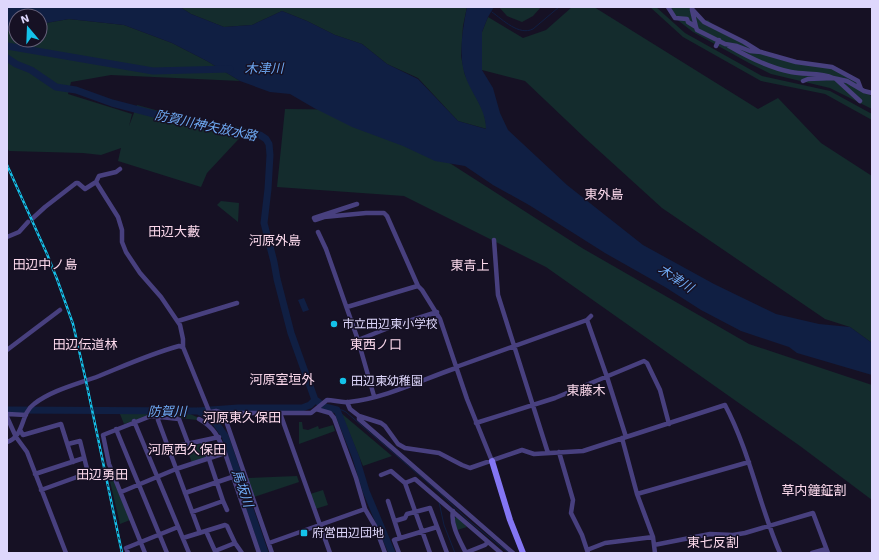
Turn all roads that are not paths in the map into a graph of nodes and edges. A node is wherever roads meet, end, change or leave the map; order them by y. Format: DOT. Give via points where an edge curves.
graph roads {
  1 [pos="668,7"];
  2 [pos="696,27"];
  3 [pos="713,27"];
  4 [pos="718,39"];
  5 [pos="726,44"];
  6 [pos="716,46"];
  7 [pos="761,52"];
  8 [pos="835,78"];
  9 [pos="803,80"];
  10 [pos="861,88"];
  11 [pos="872,92"];
  12 [pos="860,101"];
  13 [pos="120,169"];
  14 [pos="96,182"];
  15 [pos="357,204"];
  16 [pos="33,218"];
  17 [pos="28,222"];
  18 [pos="318,232"];
  19 [pos="7,237"];
  20 [pos="494,240"];
  21 [pos="418,286"];
  22 [pos="237,303"];
  23 [pos="347,307"];
  24 [pos="60,310"];
  25 [pos="437,312"];
  26 [pos="591,316"];
  27 [pos="587,320"];
  28 [pos="178,321"];
  29 [pos="358,340"];
  30 [pos="514,346"];
  31 [pos="183,347"];
  32 [pos="7,350"];
  33 [pos="456,368"];
  34 [pos="607,377"];
  35 [pos="374,396"];
  36 [pos="347,402"];
  37 [pos="533,404"];
  38 [pos="317,408"];
  39 [pos="209,411"];
  40 [pos="222,413"];
  41 [pos="280,413"];
  42 [pos="26,414"];
  43 [pos="7,416"];
  44 [pos="158,416"];
  45 [pos="359,416"];
  46 [pos="199,419"];
  47 [pos="206,421"];
  48 [pos="134,422"];
  49 [pos="476,423"];
  50 [pos="669,424"];
  51 [pos="116,429"];
  52 [pos="20,430"];
  53 [pos="16,437"];
  54 [pos="219,437"];
  55 [pos="624,437"];
  56 [pos="203,441"];
  57 [pos="7,442"];
  58 [pos="68,444"];
  59 [pos="188,444"];
  60 [pos="168,448"];
  61 [pos="558,452"];
  62 [pos="225,453"];
  63 [pos="548,453"];
  64 [pos="84,458"];
  65 [pos="209,458"];
  66 [pos="492,461"];
  67 [pos="73,462"];
  68 [pos="749,462"];
  69 [pos="176,469"];
  70 [pos="35,474"];
  71 [pos="239,475"];
  72 [pos="382,475"];
  73 [pos="423,475"];
  74 [pos="157,477"];
  75 [pos="415,478"];
  76 [pos="217,482"];
  77 [pos="405,483"];
  78 [pos="139,484"];
  79 [pos="41,490"];
  80 [pos="121,492"];
  81 [pos="185,493"];
  82 [pos="637,494"];
  83 [pos="223,501"];
  84 [pos="388,501"];
  85 [pos="364,509"];
  86 [pos="227,510"];
  87 [pos="452,511"];
  88 [pos="192,512"];
  89 [pos="416,512"];
  90 [pos="394,521"];
  91 [pos="320,525"];
  92 [pos="178,527"];
  93 [pos="437,527"];
  94 [pos="769,527"];
  95 [pos="206,530"];
  96 [pos="200,532"];
  97 [pos="422,532"];
  98 [pos="160,534"];
  99 [pos="653,537"];
  100 [pos="183,538"];
  101 [pos="400,538"];
  102 [pos="141,542"];
  103 [pos="235,542"];
  104 [pos="488,542"];
  105 [pos="269,543"];
  106 [pos="654,545"];
  107 [pos="827,551"];
  108 [pos="215,552"];
  109 [pos="587,552"];
  110 [pos="66,553"];
  111 [pos="128,553"];
  112 [pos="145,553"];
  113 [pos="167,553"];
  114 [pos="189,553"];
  115 [pos="242,553"];
  116 [pos="259,553"];
  117 [pos="272,553"];
  118 [pos="330,553"];
  119 [pos="385,553"];
  120 [pos="399,553"];
  121 [pos="430,553"];
  122 [pos="447,553"];
  123 [pos="465,553"];
  124 [pos="501,553"];
  125 [pos="513,553"];
  126 [pos="523,553"];
  127 [pos="655,553"];
  128 [pos="780,553"];
  129 [pos="812,553"];
  1 -- 2 [label="street" via="675,18 687,19"];
  2 -- 3 [label="street" via="692,9 704,22"];
  2 -- 4 [label="street" via="697,30"];
  3 -- 4 [label="street"];
  3 -- 7 [label="street"];
  4 -- 5 [label="street"];
  4 -- 6 [label="street"];
  5 -- 7 [label="street"];
  5 -- 8 [label="street" via="772,68"];
  7 -- 10 [label="street" via="796,62 832,67 858,81"];
  8 -- 9 [label="street"];
  8 -- 10 [label="street"];
  8 -- 12 [label="street"];
  10 -- 11 [label="street"];
  13 -- 14 [label="street" via="99,176"];
  14 -- 16 [label="street" via="84,189 76,183"];
  14 -- 28 [label="street" via="118,216 126,252"];
  15 -- 21 [label="street" via="314,218 315,220 366,212 384,213"];
  17 -- 19 [label="street" via="19,232"];
  18 -- 23 [label="street"];
  20 -- 30 [label="street" via="498,295"];
  21 -- 23 [label="street"];
  21 -- 25 [label="street"];
  22 -- 28 [label="street"];
  23 -- 29 [label="street"];
  24 -- 32 [label="street"];
  25 -- 29 [label="street"];
  25 -- 33 [label="street"];
  26 -- 27 [label="street"];
  27 -- 30 [label="street"];
  27 -- 34 [label="street"];
  28 -- 31 [label="street"];
  29 -- 35 [label="street"];
  30 -- 33 [label="street"];
  30 -- 37 [label="street"];
  31 -- 39 [label="street"];
  31 -- 42 [label="street" via="154,353 73,385 35,403"];
  33 -- 35 [label="street" via="395,391"];
  33 -- 49 [label="street"];
  34 -- 37 [label="street"];
  34 -- 50 [label="street" via="644,361 647,363 660,390"];
  34 -- 55 [label="street"];
  35 -- 36 [label="street"];
  36 -- 38 [label="street" via="330,400"];
  36 -- 45 [label="street" via="350,409"];
  37 -- 49 [label="street"];
  37 -- 63 [label="street"];
  38 -- 41 [label="street" via="311,413"];
  38 -- 85 [label="street" via="330,413 334,418 356,478"];
  39 -- 40 [label="street"];
  39 -- 47 [label="street"];
  40 -- 41 [label="street"];
  40 -- 71 [label="street"];
  41 -- 91 [label="street"];
  42 -- 43 [label="street"];
  42 -- 52 [label="street"];
  43 -- 53 [label="street"];
  44 -- 48 [label="street"];
  44 -- 59 [label="street" via="179,419"];
  44 -- 60 [label="street"];
  45 -- 66 [label="street" via="381,423 398,444 405,448 438,453 470,468"];
  45 -- 73 [label="street" via="359,419"];
  46 -- 47 [label="street"];
  47 -- 54 [label="street"];
  48 -- 51 [label="street"];
  48 -- 74 [label="street"];
  49 -- 66 [label="street"];
  50 -- 55 [label="street"];
  50 -- 68 [label="street" via="725,405"];
  51 -- 78 [label="street"];
  51 -- 80 [label="street" via="103,435 109,464"];
  52 -- 53 [label="street"];
  52 -- 58 [label="street" via="23,435 61,424"];
  53 -- 57 [label="street"];
  53 -- 70 [label="street" via="27,452"];
  54 -- 56 [label="street"];
  54 -- 62 [label="street"];
  55 -- 61 [label="street" via="583,451"];
  55 -- 82 [label="street"];
  56 -- 59 [label="street"];
  56 -- 65 [label="street"];
  58 -- 64 [label="street" via="80,441"];
  58 -- 67 [label="street"];
  59 -- 60 [label="street"];
  60 -- 69 [label="street"];
  61 -- 63 [label="street"];
  61 -- 109 [label="street" via="573,500 571,513"];
  62 -- 65 [label="street"];
  62 -- 71 [label="street"];
  63 -- 66 [label="street" via="534,454 522,450"];
  64 -- 67 [label="street"];
  64 -- 79 [label="street" via="88,473"];
  65 -- 69 [label="street"];
  65 -- 76 [label="street"];
  66 -- 126 [label="street"];
  67 -- 70 [label="street"];
  68 -- 82 [label="street"];
  68 -- 94 [label="street"];
  69 -- 74 [label="street"];
  69 -- 81 [label="street"];
  70 -- 79 [label="street"];
  71 -- 76 [label="street"];
  71 -- 105 [label="street"];
  71 -- 116 [label="street"];
  72 -- 77 [label="street" via="391,470"];
  73 -- 75 [label="street"];
  73 -- 125 [label="street"];
  74 -- 78 [label="street"];
  74 -- 92 [label="street"];
  75 -- 77 [label="street"];
  75 -- 87 [label="street"];
  76 -- 81 [label="street"];
  76 -- 83 [label="street"];
  77 -- 89 [label="street"];
  78 -- 80 [label="street"];
  78 -- 98 [label="street"];
  79 -- 110 [label="street"];
  80 -- 102 [label="street"];
  81 -- 88 [label="street"];
  82 -- 99 [label="street"];
  83 -- 86 [label="street"];
  83 -- 88 [label="street"];
  84 -- 90 [label="street"];
  85 -- 91 [label="street"];
  85 -- 119 [label="street" via="375,526"];
  87 -- 104 [label="street"];
  87 -- 123 [label="street" via="455,530"];
  88 -- 96 [label="street"];
  89 -- 90 [label="street"];
  89 -- 93 [label="street" via="430,508"];
  89 -- 97 [label="street"];
  90 -- 101 [label="street"];
  91 -- 105 [label="street"];
  91 -- 118 [label="street"];
  92 -- 98 [label="street"];
  92 -- 100 [label="street"];
  93 -- 97 [label="street"];
  93 -- 122 [label="street"];
  94 -- 106 [label="street" via="733,535 710,534"];
  94 -- 107 [label="street" via="813,514"];
  94 -- 128 [label="street"];
  95 -- 96 [label="street"];
  95 -- 103 [label="street" via="225,525"];
  95 -- 108 [label="street"];
  96 -- 100 [label="street"];
  97 -- 101 [label="street"];
  97 -- 121 [label="street"];
  98 -- 102 [label="street"];
  98 -- 113 [label="street"];
  99 -- 106 [label="street"];
  99 -- 109 [label="street" via="605,543"];
  100 -- 114 [label="street"];
  101 -- 120 [label="street" via="394,540"];
  102 -- 111 [label="street" via="126,548"];
  102 -- 112 [label="street"];
  103 -- 108 [label="street"];
  103 -- 115 [label="street"];
  104 -- 123 [label="street"];
  104 -- 124 [label="street"];
  105 -- 117 [label="street"];
  106 -- 127 [label="street"];
  107 -- 129 [label="street"];
}
